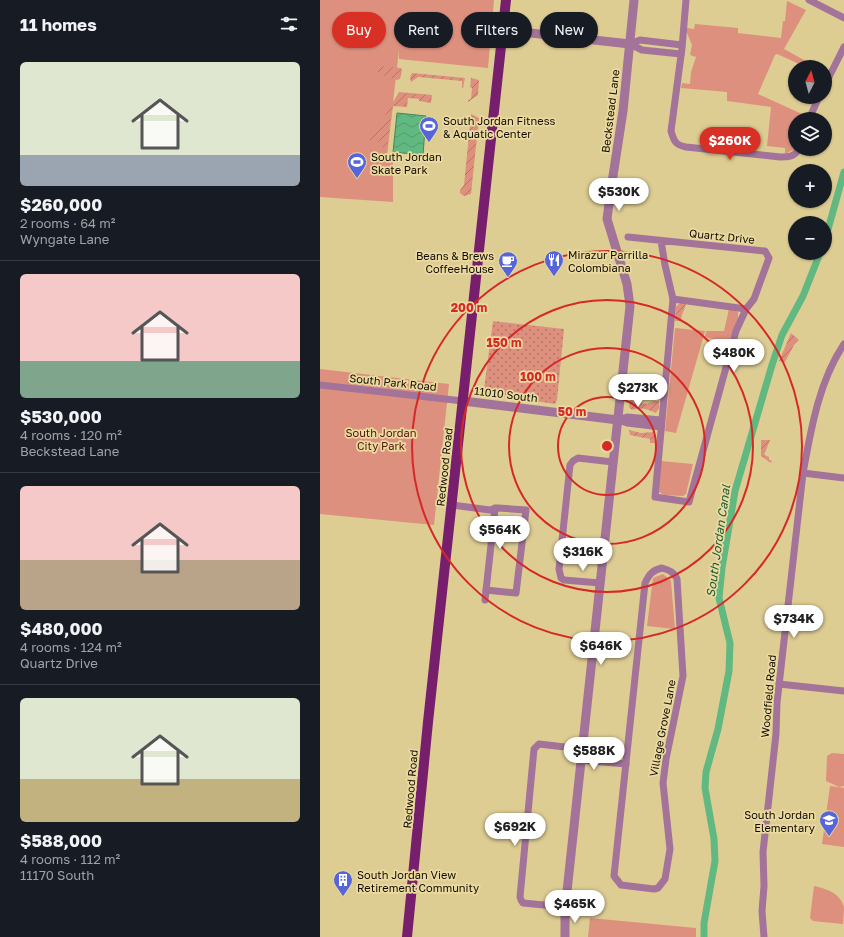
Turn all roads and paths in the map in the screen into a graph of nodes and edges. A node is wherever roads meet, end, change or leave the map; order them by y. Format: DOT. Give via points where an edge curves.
graph roads {
  1 [pos="506,0"];
  2 [pos="634,0"];
  3 [pos="686,0"];
  4 [pos="809,0"];
  5 [pos="505,12"];
  6 [pos="844,18"];
  7 [pos="532,33"];
  8 [pos="630,44"];
  9 [pos="682,44"];
  10 [pos="844,47"];
  11 [pos="501,48"];
  12 [pos="681,54"];
  13 [pos="832,71"];
  14 [pos="792,156"];
  15 [pos="628,237"];
  16 [pos="661,241"];
  17 [pos="673,299"];
  18 [pos="746,309"];
  19 [pos="844,344"];
  20 [pos="320,386"];
  21 [pos="463,401"];
  22 [pos="618,420"];
  23 [pos="661,423"];
  24 [pos="613,462"];
  25 [pos="803,473"];
  26 [pos="844,478"];
  27 [pos="452,505"];
  28 [pos="495,508"];
  29 [pos="600,583"];
  30 [pos="486,590"];
  31 [pos="485,600"];
  32 [pos="779,684"];
  33 [pos="844,691"];
  34 [pos="582,749"];
  35 [pos="581,760"];
  36 [pos="626,764"];
  37 [pos="565,907"];
  38 [pos="407,937"];
  39 [pos="565,937"];
  40 [pos="764,937"];
  1 -- 5 [label="main road, Redwood Road"];
  2 -- 8 [label="street, Beckstead Lane"];
  3 -- 9 [label="street"];
  4 -- 6 [label="street"];
  7 -- 8 [label="street"];
  8 -- 9 [label="street" via="640,40"];
  8 -- 12 [label="street" via="642,50"];
  8 -- 22 [label="street, Beckstead Lane" via="621,130 607,219 627,284 630,306"];
  9 -- 12 [label="street"];
  10 -- 13 [label="street"];
  11 -- 21 [label="main road, Redwood Road"];
  12 -- 14 [label="street" via="671,131 678,146 780,157"];
  15 -- 16 [label="street, Quartz Drive"];
  16 -- 17 [label="street"];
  16 -- 18 [label="street, Quartz Drive" via="765,251 769,258 754,299"];
  17 -- 18 [label="street"];
  17 -- 23 [label="street"];
  18 -- 23 [label="street, Quartz Drive" via="736,331 689,502 655,497"];
  19 -- 25 [label="street, Woodfield Road" via="829,369 824,384"];
  20 -- 21 [label="street, South Park Road"];
  21 -- 22 [label="street, 11010 South"];
  21 -- 27 [label="main road, Redwood Road"];
  22 -- 23 [label="street, 11010 South" via="627,423"];
  22 -- 24 [label="street, Beckstead Lane"];
  24 -- 29 [label="street, Beckstead Lane"];
  24 -- 29 [label="street" via="578,458 570,465 559,569 561,578"];
  25 -- 26 [label="street"];
  25 -- 32 [label="street, Woodfield Road"];
  27 -- 28 [label="street" via="490,510"];
  27 -- 38 [label="main road, Redwood Road"];
  28 -- 30 [label="street"];
  28 -- 30 [label="street" via="526,510 516,593"];
  29 -- 34 [label="street, Beckstead Lane"];
  30 -- 31 [label="street"];
  32 -- 33 [label="street"];
  32 -- 40 [label="street, Woodfield Road" via="763,852"];
  34 -- 35 [label="street, Beckstead Lane"];
  34 -- 37 [label="street" via="539,744 534,749 520,897 523,903"];
  35 -- 36 [label="street"];
  35 -- 37 [label="street, Beckstead Lane"];
  36 -- 36 [label="street, Village Grove Lane" via="645,583 650,574 662,568 675,575 677,579 683,676 663,782 670,849 665,879 654,889 621,885 614,876"];
  37 -- 39 [label="street, Beckstead Lane"];
}
